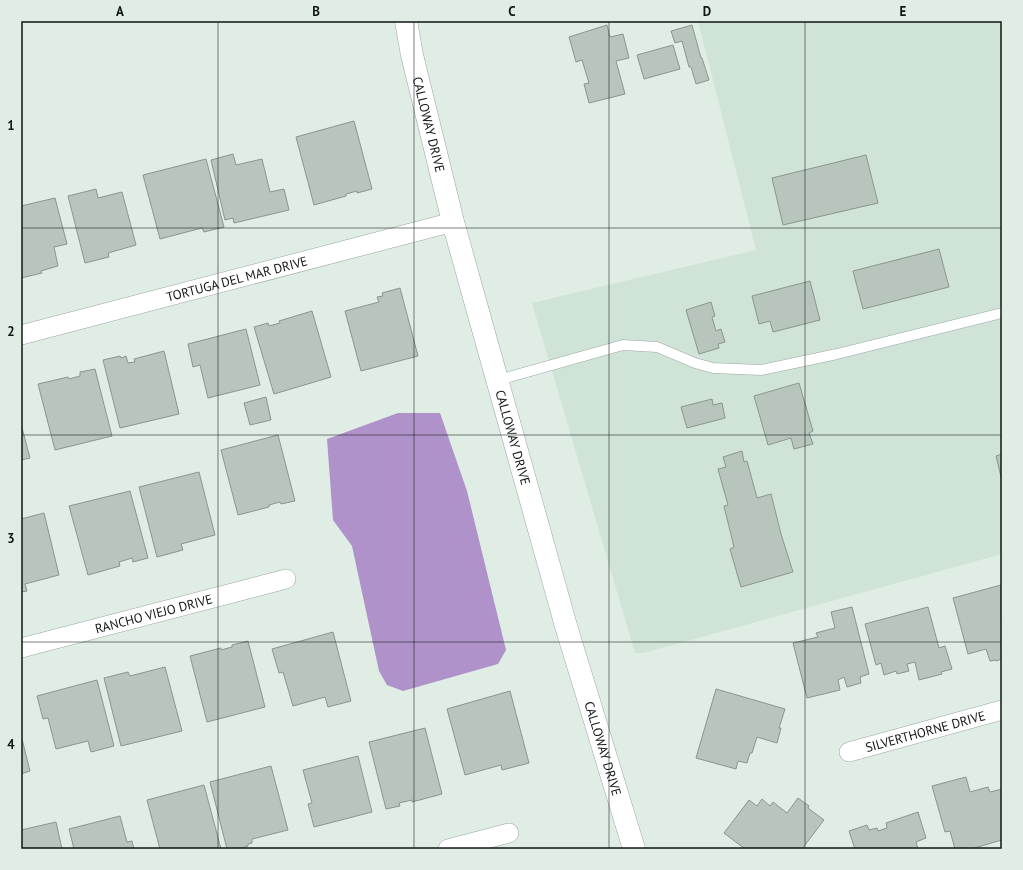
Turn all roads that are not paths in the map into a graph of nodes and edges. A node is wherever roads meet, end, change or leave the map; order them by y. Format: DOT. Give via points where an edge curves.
graph roads {
  1 [pos="406,21"];
  2 [pos="453,222"];
  3 [pos="1002,313"];
  4 [pos="21,335"];
  5 [pos="498,380"];
  6 [pos="286,579"];
  7 [pos="21,648"];
  8 [pos="1002,710"];
  9 [pos="849,752"];
  10 [pos="509,833"];
  11 [pos="448,849"];
  12 [pos="634,849"];
  1 -- 2 [label="main road, CALLOWAY DRIVE"];
  2 -- 4 [label="street, TORTUGA DEL MAR DRIVE"];
  2 -- 5 [label="main road, CALLOWAY DRIVE"];
  3 -- 5 [label="lane" via="761,370 713,368 657,347 623,345"];
  5 -- 12 [label="main road, CALLOWAY DRIVE" via="566,626"];
  6 -- 7 [label="street, RANCHO VIEJO DRIVE"];
  8 -- 9 [label="street, SILVERTHORNE DRIVE"];
  10 -- 11 [label="street"];
}
